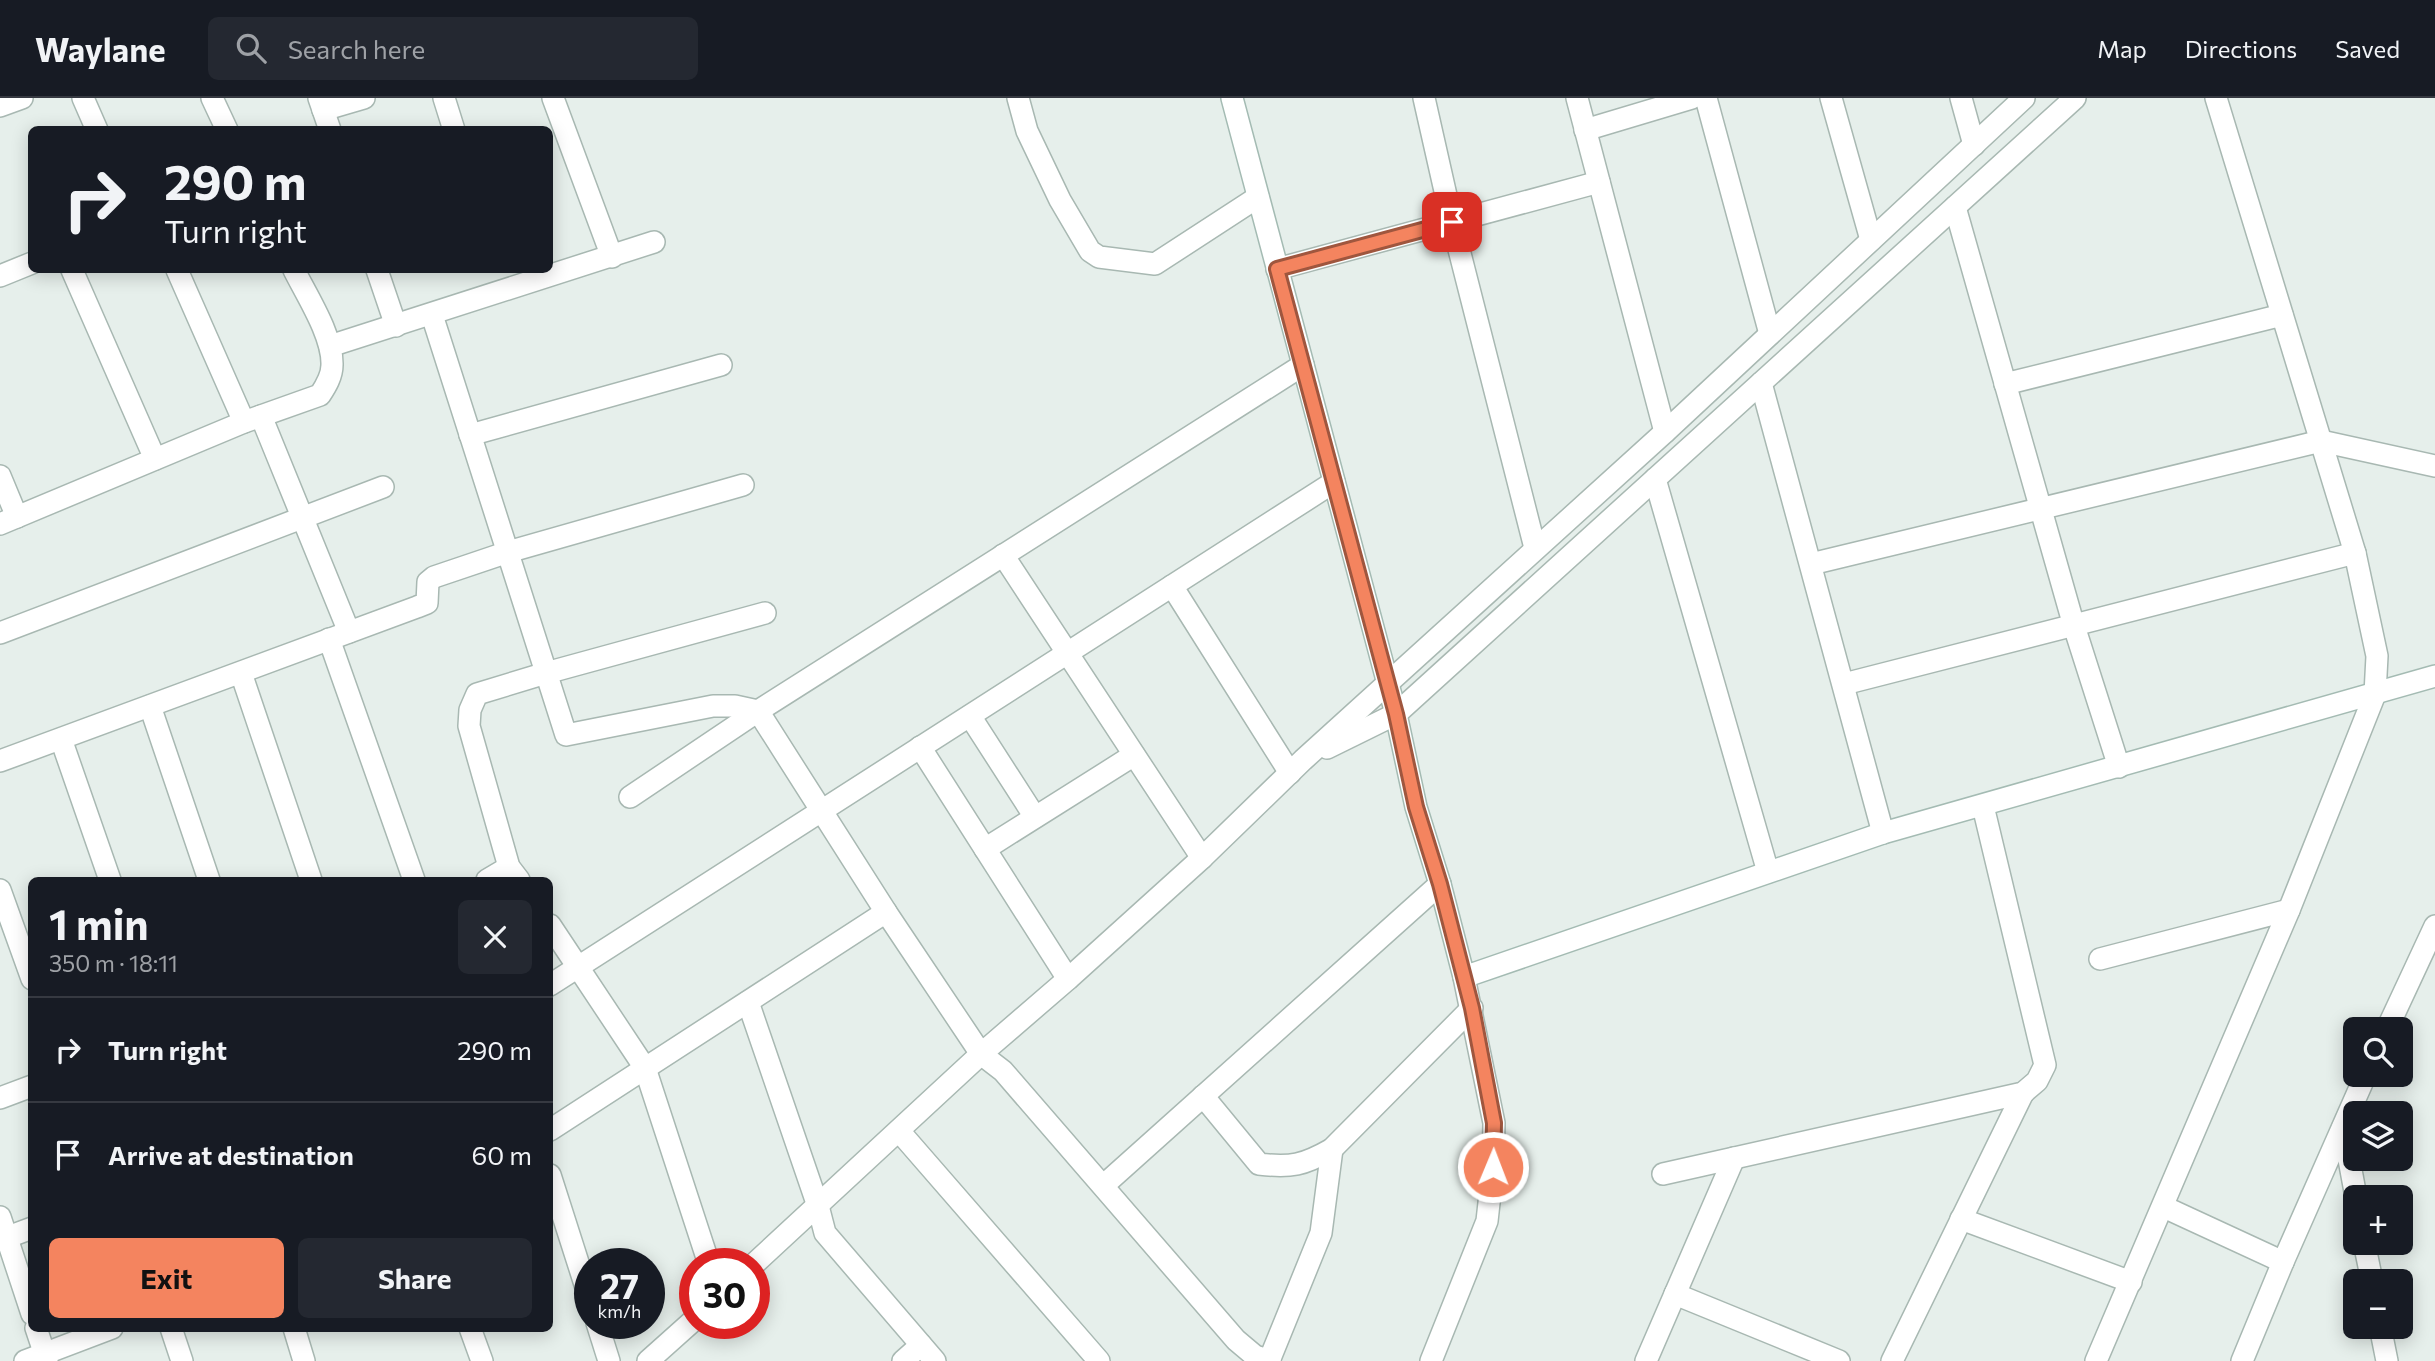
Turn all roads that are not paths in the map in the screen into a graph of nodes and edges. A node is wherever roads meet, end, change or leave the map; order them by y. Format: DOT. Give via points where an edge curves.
graph roads {
  1 [pos="22,98"];
  2 [pos="83,98"];
  3 [pos="212,98"];
  4 [pos="364,98"];
  5 [pos="444,98"];
  6 [pos="553,98"];
  7 [pos="1018,98"];
  8 [pos="1232,98"];
  9 [pos="1424,98"];
  10 [pos="1577,98"];
  11 [pos="1692,98"];
  12 [pos="1706,98"];
  13 [pos="1831,98"];
  14 [pos="1961,98"];
  15 [pos="2024,98"];
  16 [pos="2075,98"];
  17 [pos="2216,98"];
  18 [pos="0,106"];
  19 [pos="324,112"];
  20 [pos="95,126"];
  21 [pos="225,126"];
  22 [pos="453,126"];
  23 [pos="1585,130"];
  24 [pos="1974,145"];
  25 [pos="1599,182"];
  26 [pos="1258,197"];
  27 [pos="1955,207"];
  28 [pos="1452,222"];
  29 [pos="1871,240"];
  30 [pos="654,242"];
  31 [pos="612,257"];
  32 [pos="28,265"];
  33 [pos="553,269"];
  34 [pos="1277,269"];
  35 [pos="73,273"];
  36 [pos="179,273"];
  37 [pos="295,273"];
  38 [pos="378,273"];
  39 [pos="535,273"];
  40 [pos="0,276"];
  41 [pos="506,279"];
  42 [pos="432,315"];
  43 [pos="2282,315"];
  44 [pos="396,326"];
  45 [pos="1770,334"];
  46 [pos="330,346"];
  47 [pos="721,365"];
  48 [pos="1303,365"];
  49 [pos="1761,383"];
  50 [pos="2005,384"];
  51 [pos="253,419"];
  52 [pos="1665,432"];
  53 [pos="470,435"];
  54 [pos="2321,441"];
  55 [pos="155,459"];
  56 [pos="2435,467"];
  57 [pos="0,476"];
  58 [pos="1655,479"];
  59 [pos="1334,482"];
  60 [pos="743,485"];
  61 [pos="383,487"];
  62 [pos="2040,507"];
  63 [pos="302,518"];
  64 [pos="8,521"];
  65 [pos="1535,548"];
  66 [pos="508,552"];
  67 [pos="2355,552"];
  68 [pos="1003,555"];
  69 [pos="1811,564"];
  70 [pos="1172,586"];
  71 [pos="765,613"];
  72 [pos="2074,626"];
  73 [pos="349,632"];
  74 [pos="0,634"];
  75 [pos="329,639"];
  76 [pos="1067,653"];
  77 [pos="241,673"];
  78 [pos="546,673"];
  79 [pos="2435,676"];
  80 [pos="1388,683"];
  81 [pos="1844,684"];
  82 [pos="2375,694"];
  83 [pos="150,706"];
  84 [pos="758,711"];
  85 [pos="1396,714"];
  86 [pos="970,716"];
  87 [pos="61,739"];
  88 [pos="920,747"];
  89 [pos="1134,755"];
  90 [pos="0,761"];
  91 [pos="1296,766"];
  92 [pos="2119,766"];
  93 [pos="630,797"];
  94 [pos="1983,806"];
  95 [pos="821,811"];
  96 [pos="1035,817"];
  97 [pos="1883,833"];
  98 [pos="985,849"];
  99 [pos="1202,858"];
  100 [pos="1768,872"];
  101 [pos="514,874"];
  102 [pos="109,877"];
  103 [pos="208,877"];
  104 [pos="310,877"];
  105 [pos="413,877"];
  106 [pos="1440,884"];
  107 [pos="0,890"];
  108 [pos="2289,910"];
  109 [pos="886,912"];
  110 [pos="553,929"];
  111 [pos="2434,934"];
  112 [pos="2100,959"];
  113 [pos="579,966"];
  114 [pos="28,968"];
  115 [pos="1464,976"];
  116 [pos="1068,979"];
  117 [pos="553,983"];
  118 [pos="748,1002"];
  119 [pos="1472,1008"];
  120 [pos="2393,1017"];
  121 [pos="981,1054"];
  122 [pos="645,1069"];
  123 [pos="28,1088"];
  124 [pos="2022,1093"];
  125 [pos="1203,1096"];
  126 [pos="0,1098"];
  127 [pos="2343,1127"];
  128 [pos="553,1128"];
  129 [pos="899,1131"];
  130 [pos="1332,1149"];
  131 [pos="1734,1158"];
  132 [pos="1663,1174"];
  133 [pos="553,1184"];
  134 [pos="1104,1185"];
  135 [pos="818,1206"];
  136 [pos="2164,1207"];
  137 [pos="0,1217"];
  138 [pos="1961,1219"];
  139 [pos="28,1230"];
  140 [pos="3,1239"];
  141 [pos="704,1248"];
  142 [pos="574,1250"];
  143 [pos="770,1250"];
  144 [pos="2283,1262"];
  145 [pos="2131,1282"];
  146 [pos="1675,1294"];
  147 [pos="28,1304"];
  148 [pos="36,1332"];
  149 [pos="103,1332"];
  150 [pos="172,1332"];
  151 [pos="295,1332"];
  152 [pos="471,1332"];
  153 [pos="679,1333"];
  154 [pos="2253,1334"];
  155 [pos="602,1339"];
  156 [pos="2383,1339"];
  157 [pos="928,1353"];
  158 [pos="39,1359"];
  159 [pos="182,1361"];
  160 [pos="304,1361"];
  161 [pos="482,1361"];
  162 [pos="610,1361"];
  163 [pos="648,1361"];
  164 [pos="903,1361"];
  165 [pos="1099,1361"];
  166 [pos="1270,1361"];
  167 [pos="1431,1361"];
  168 [pos="1646,1361"];
  169 [pos="1839,1361"];
  170 [pos="1892,1361"];
  171 [pos="2096,1361"];
  172 [pos="2242,1361"];
  173 [pos="2259,1361"];
  174 [pos="2387,1361"];
  1 -- 18 [label="street"];
  2 -- 20 [label="street"];
  3 -- 21 [label="street"];
  4 -- 19 [label="street"];
  5 -- 22 [label="street"];
  6 -- 31 [label="street"];
  7 -- 26 [label="street" via="1027,131 1060,200 1090,251 1099,257 1155,264"];
  8 -- 26 [label="street"];
  9 -- 28 [label="street"];
  10 -- 23 [label="street"];
  11 -- 23 [label="street"];
  12 -- 45 [label="street"];
  13 -- 29 [label="street"];
  14 -- 24 [label="street"];
  15 -- 24 [label="street"];
  16 -- 27 [label="street"];
  17 -- 43 [label="street"];
  23 -- 25 [label="street"];
  24 -- 29 [label="street"];
  25 -- 28 [label="street"];
  25 -- 52 [label="street"];
  26 -- 34 [label="street"];
  27 -- 49 [label="street"];
  27 -- 50 [label="street"];
  28 -- 34 [label="street"];
  28 -- 65 [label="street"];
  29 -- 45 [label="street"];
  30 -- 31 [label="street"];
  31 -- 33 [label="street"];
  32 -- 40 [label="street"];
  34 -- 48 [label="street"];
  35 -- 55 [label="street"];
  36 -- 51 [label="street"];
  37 -- 46 [label="street"];
  38 -- 44 [label="street"];
  39 -- 41 [label="street"];
  41 -- 42 [label="street"];
  42 -- 44 [label="street"];
  42 -- 53 [label="street"];
  43 -- 50 [label="street"];
  43 -- 54 [label="street"];
  44 -- 46 [label="street"];
  45 -- 52 [label="street"];
  46 -- 51 [label="street" via="332,367 320,395"];
  47 -- 53 [label="street"];
  48 -- 59 [label="street"];
  48 -- 68 [label="street"];
  49 -- 58 [label="street"];
  49 -- 69 [label="street"];
  50 -- 62 [label="street"];
  51 -- 55 [label="street"];
  51 -- 63 [label="street"];
  52 -- 65 [label="street"];
  53 -- 66 [label="street"];
  54 -- 56 [label="street"];
  54 -- 62 [label="street"];
  54 -- 67 [label="street"];
  55 -- 64 [label="street"];
  57 -- 64 [label="street"];
  58 -- 85 [label="street"];
  58 -- 100 [label="street"];
  59 -- 70 [label="street"];
  59 -- 80 [label="street"];
  60 -- 66 [label="street"];
  61 -- 63 [label="street"];
  62 -- 69 [label="street"];
  62 -- 72 [label="street"];
  63 -- 73 [label="street"];
  63 -- 74 [label="street"];
  65 -- 80 [label="street"];
  66 -- 73 [label="street" via="434,577 428,582 427,603"];
  66 -- 78 [label="street"];
  67 -- 72 [label="street"];
  67 -- 82 [label="street" via="2377,656"];
  68 -- 76 [label="street"];
  68 -- 84 [label="street"];
  69 -- 81 [label="street"];
  70 -- 76 [label="street"];
  70 -- 91 [label="street"];
  71 -- 78 [label="street"];
  72 -- 81 [label="street"];
  72 -- 92 [label="street"];
  73 -- 75 [label="street"];
  75 -- 77 [label="street"];
  75 -- 105 [label="street"];
  76 -- 86 [label="street"];
  76 -- 89 [label="street"];
  77 -- 83 [label="street"];
  77 -- 104 [label="street"];
  78 -- 84 [label="street" via="566,735 713,706"];
  78 -- 101 [label="street" via="477,694 470,710 478,760"];
  79 -- 82 [label="street"];
  80 -- 85 [label="street"];
  80 -- 91 [label="street"];
  81 -- 97 [label="street"];
  82 -- 92 [label="street"];
  82 -- 108 [label="street"];
  83 -- 87 [label="street"];
  83 -- 103 [label="street"];
  84 -- 93 [label="street"];
  84 -- 95 [label="street"];
  85 -- 91 [label="street"];
  85 -- 106 [label="street" via="1416,807"];
  86 -- 88 [label="street"];
  86 -- 96 [label="street"];
  87 -- 90 [label="street"];
  87 -- 102 [label="street"];
  88 -- 95 [label="street"];
  88 -- 98 [label="street"];
  89 -- 96 [label="street"];
  89 -- 99 [label="street"];
  91 -- 99 [label="street"];
  92 -- 94 [label="street"];
  94 -- 97 [label="street"];
  94 -- 124 [label="street" via="2045,1065"];
  95 -- 109 [label="street"];
  95 -- 113 [label="street"];
  96 -- 98 [label="street"];
  97 -- 100 [label="street"];
  98 -- 116 [label="street"];
  99 -- 116 [label="street"];
  100 -- 115 [label="street"];
  106 -- 115 [label="street"];
  106 -- 125 [label="street"];
  107 -- 114 [label="street"];
  108 -- 112 [label="street"];
  108 -- 136 [label="street"];
  109 -- 118 [label="street"];
  109 -- 121 [label="street"];
  110 -- 113 [label="street"];
  111 -- 120 [label="street"];
  113 -- 117 [label="street"];
  113 -- 122 [label="street"];
  115 -- 119 [label="street"];
  116 -- 121 [label="street"];
  118 -- 122 [label="street"];
  118 -- 135 [label="street"];
  119 -- 130 [label="street"];
  119 -- 167 [label="street" via="1494,1123 1487,1221"];
  121 -- 129 [label="street"];
  121 -- 134 [label="street" via="1003,1071"];
  122 -- 128 [label="street"];
  122 -- 141 [label="street"];
  123 -- 126 [label="street"];
  124 -- 131 [label="street"];
  124 -- 138 [label="street"];
  125 -- 130 [label="street" via="1259,1164 1285,1167"];
  125 -- 134 [label="street"];
  127 -- 144 [label="street"];
  129 -- 135 [label="street"];
  129 -- 165 [label="street"];
  130 -- 166 [label="street" via="1321,1233"];
  131 -- 132 [label="street"];
  131 -- 146 [label="street"];
  133 -- 142 [label="street"];
  134 -- 166 [label="street" via="1236,1340 1255,1356"];
  135 -- 143 [label="street"];
  135 -- 157 [label="street" via="824,1233"];
  136 -- 144 [label="street"];
  136 -- 145 [label="street"];
  137 -- 140 [label="street"];
  138 -- 145 [label="street"];
  138 -- 170 [label="street"];
  139 -- 140 [label="street"];
  140 -- 147 [label="street"];
  144 -- 154 [label="street"];
  145 -- 171 [label="street"];
  146 -- 168 [label="street"];
  146 -- 169 [label="street"];
  148 -- 158 [label="street"];
  149 -- 158 [label="street"];
  150 -- 159 [label="street"];
  151 -- 160 [label="street"];
  152 -- 161 [label="street"];
  153 -- 163 [label="street"];
  154 -- 172 [label="street"];
  154 -- 173 [label="street"];
  155 -- 162 [label="street"];
  156 -- 174 [label="street"];
  157 -- 164 [label="street"];
}
